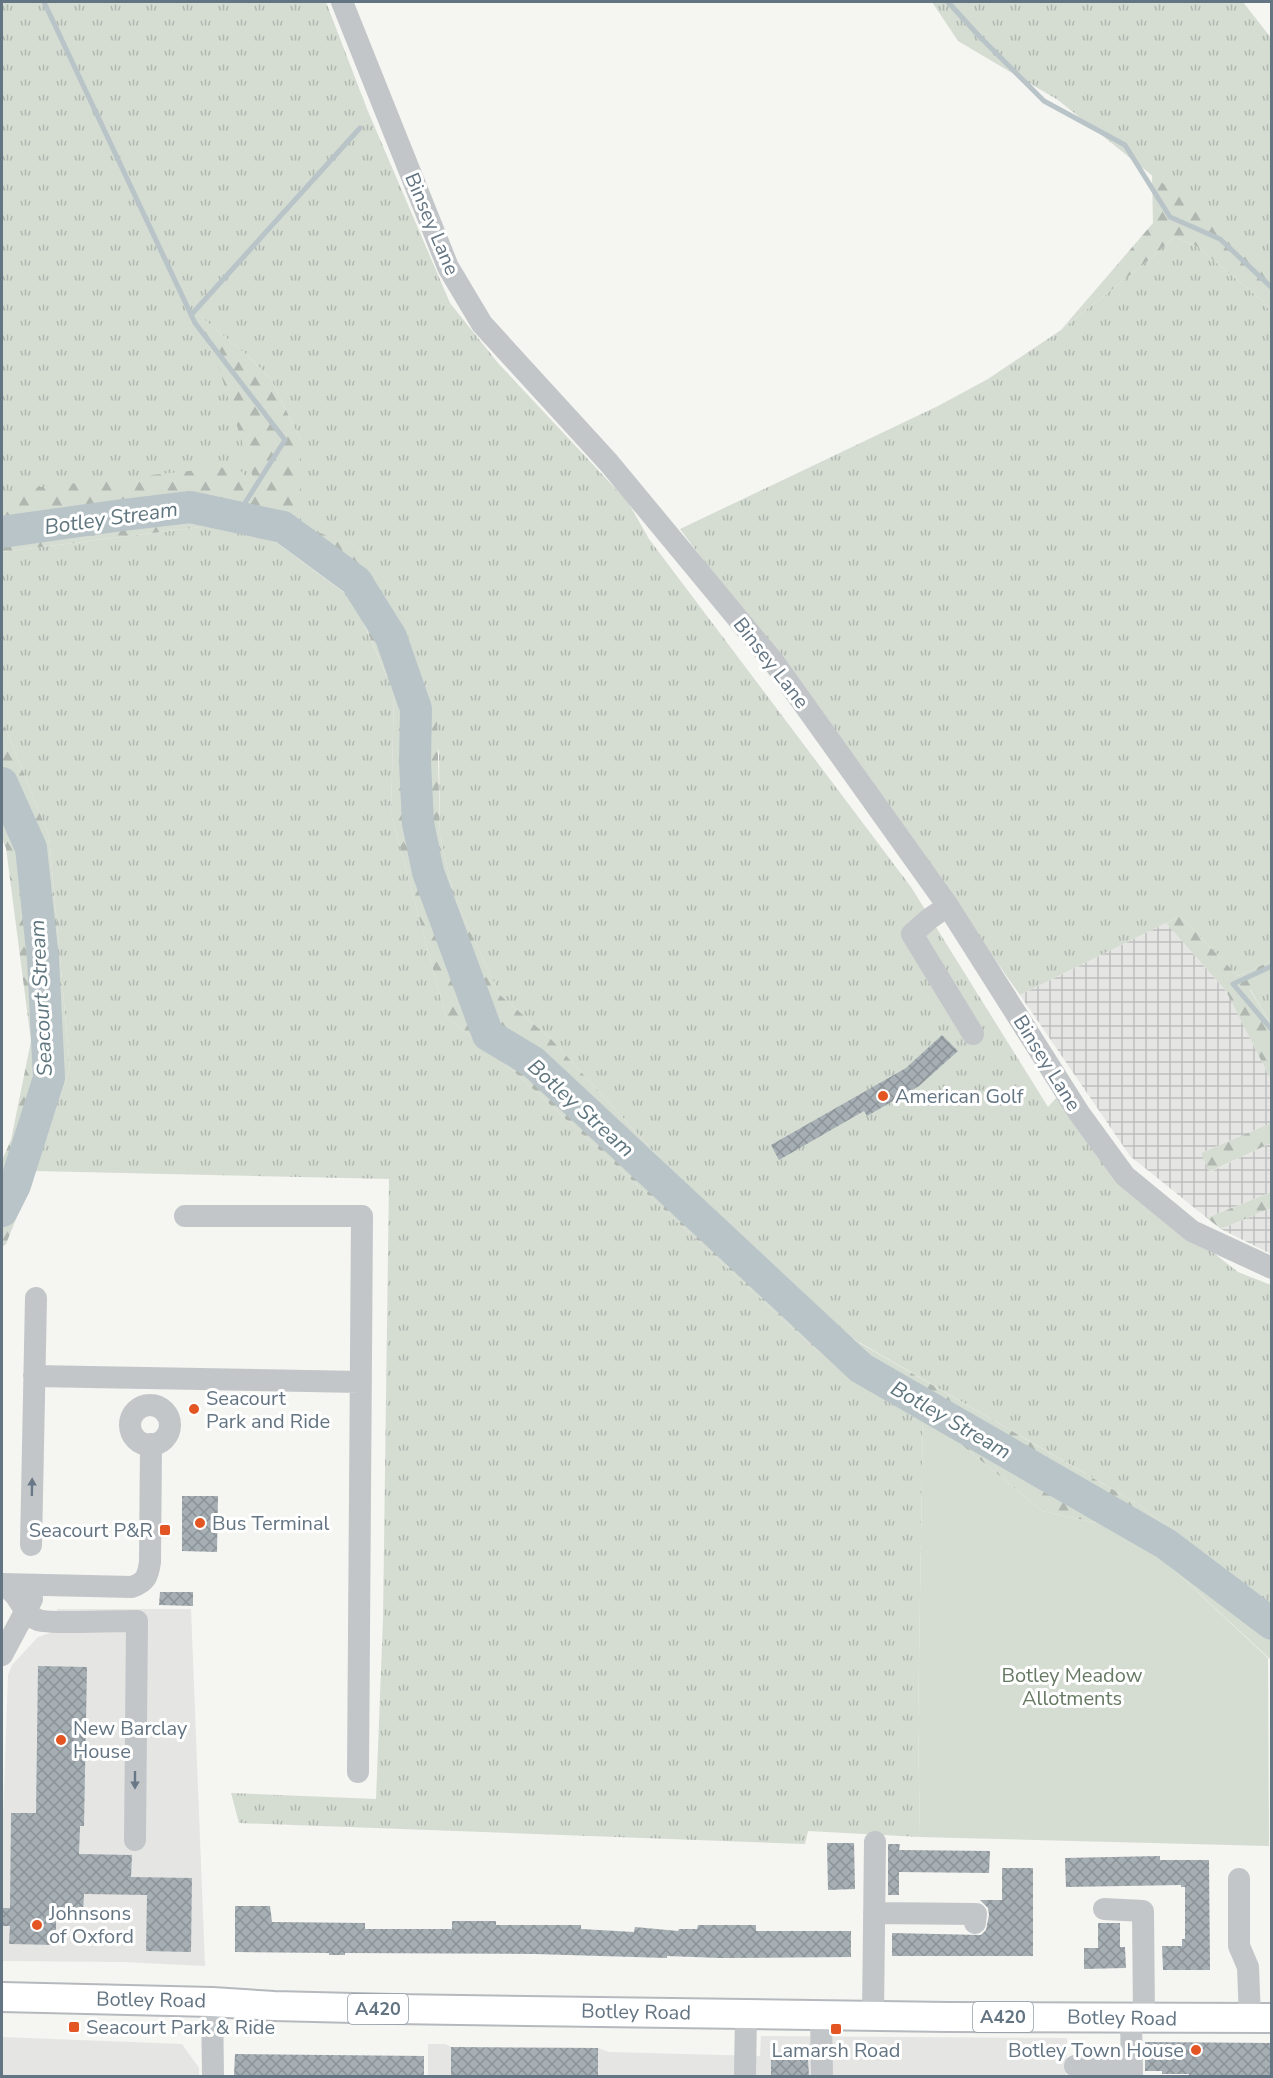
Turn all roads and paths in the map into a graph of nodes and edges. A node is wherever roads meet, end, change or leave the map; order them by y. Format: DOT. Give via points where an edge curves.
graph roads {
  1 [pos="342,2"];
  2 [pos="948,906"];
  3 [pos="973,1034"];
  4 [pos="185,1216"];
  5 [pos="1272,1268"];
  6 [pos="36,1298"];
  7 [pos="34,1376"];
  8 [pos="361,1382"];
  9 [pos="151,1444"];
  10 [pos="31,1545"];
  11 [pos="2,1585"];
  12 [pos="52,1586"];
  13 [pos="24,1611"];
  14 [pos="2,1655"];
  15 [pos="358,1772"];
  16 [pos="135,1840"];
  17 [pos="875,1842"];
  18 [pos="1239,1879"];
  19 [pos="1104,1909"];
  20 [pos="874,1913"];
  21 [pos="975,1923"];
  22 [pos="2,1997"];
  23 [pos="212,2002"];
  24 [pos="746,2013"];
  25 [pos="873,2014"];
  26 [pos="821,2015"];
  27 [pos="1138,2018"];
  28 [pos="1261,2018"];
  29 [pos="1075,2066"];
  30 [pos="1132,2071"];
  31 [pos="213,2076"];
  32 [pos="745,2076"];
  33 [pos="822,2076"];
  1 -- 2 [label="street, Binsey Lane" via="447,267 482,324 609,463 773,661"];
  2 -- 3 [label="street" via="912,934"];
  2 -- 5 [label="street, Binsey Lane" via="1079,1113 1125,1176 1192,1231"];
  4 -- 8 [label="street" via="362,1216"];
  6 -- 7 [label="street"];
  7 -- 8 [label="street"];
  10 -- 7 [label="street, one-way"];
  8 -- 15 [label="street"];
  9 -- 12 [label="street" via="149,1575 143,1583 132,1587"];
  11 -- 12 [label="street"];
  11 -- 13 [label="street" via="17,1595"];
  12 -- 13 [label="street" via="36,1594"];
  13 -- 14 [label="street"];
  13 -- 16 [label="street, one-way" via="40,1621 137,1621"];
  17 -- 20 [label="street"];
  18 -- 28 [label="street" via="1239,1947"];
  19 -- 27 [label="street" via="1143,1911"];
  20 -- 21 [label="street" via="976,1914"];
  20 -- 25 [label="street"];
  22 -- 23 [label="main road, Botley Road / A420"];
  23 -- 24 [label="main road, Botley Road / A420" via="394,2009"];
  23 -- 31 [label="street"];
  24 -- 26 [label="main road, Botley Road / A420"];
  24 -- 32 [label="street"];
  25 -- 26 [label="main road, Botley Road / A420"];
  25 -- 27 [label="main road, Botley Road / A420"];
  26 -- 33 [label="street"];
  27 -- 28 [label="main road, Botley Road / A420"];
  27 -- 30 [label="street"];
  29 -- 30 [label="street"];
}
